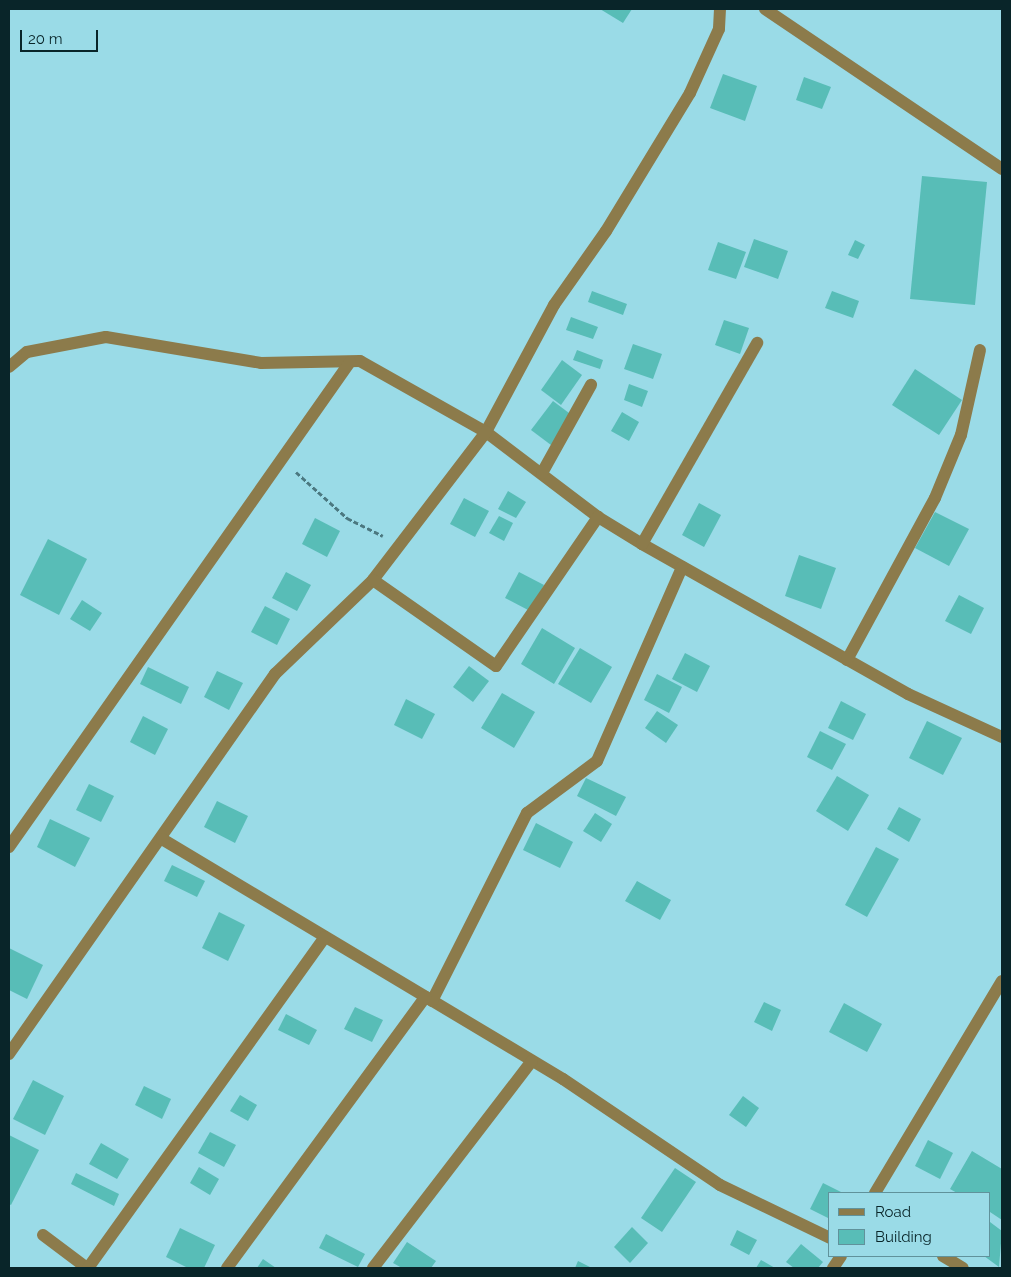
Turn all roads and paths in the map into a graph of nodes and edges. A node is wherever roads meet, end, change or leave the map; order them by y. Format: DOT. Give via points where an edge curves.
graph roads {
  1 [pos="720,9"];
  2 [pos="765,9"];
  3 [pos="1002,169"];
  4 [pos="757,343"];
  5 [pos="980,350"];
  6 [pos="350,362"];
  7 [pos="9,367"];
  8 [pos="591,385"];
  9 [pos="486,432"];
  10 [pos="281,459"];
  11 [pos="542,474"];
  12 [pos="598,517"];
  13 [pos="642,544"];
  14 [pos="400,545"];
  15 [pos="682,567"];
  16 [pos="373,580"];
  17 [pos="847,660"];
  18 [pos="1002,737"];
  19 [pos="162,839"];
  20 [pos="9,847"];
  21 [pos="325,937"];
  22 [pos="1002,981"];
  23 [pos="429,999"];
  24 [pos="9,1054"];
  25 [pos="532,1061"];
  26 [pos="876,1192"];
  27 [pos="43,1235"];
  28 [pos="828,1237"];
  29 [pos="840,1257"];
  30 [pos="945,1257"];
  31 [pos="88,1268"];
  32 [pos="227,1268"];
  33 [pos="373,1268"];
  34 [pos="833,1268"];
  35 [pos="963,1268"];
  1 -- 9 [label="street" via="719,29 690,93 606,231 554,305"];
  2 -- 3 [label="street"];
  4 -- 13 [label="street"];
  5 -- 17 [label="street" via="961,435 935,498"];
  6 -- 7 [label="street" via="252,362 106,337 28,352"];
  6 -- 9 [label="street" via="360,361"];
  6 -- 10 [label="street"];
  8 -- 11 [label="street"];
  9 -- 11 [label="street"];
  9 -- 14 [label="street"];
  10 -- 14 [label="path" via="347,518"];
  10 -- 20 [label="street"];
  11 -- 12 [label="street"];
  12 -- 13 [label="street"];
  12 -- 16 [label="street" via="496,666"];
  13 -- 15 [label="street"];
  14 -- 16 [label="street"];
  15 -- 17 [label="street"];
  15 -- 23 [label="street" via="597,761 527,813"];
  16 -- 19 [label="street" via="275,674"];
  17 -- 18 [label="street" via="908,694"];
  19 -- 21 [label="street"];
  19 -- 24 [label="street"];
  21 -- 23 [label="street"];
  21 -- 31 [label="street"];
  22 -- 26 [label="street"];
  23 -- 25 [label="street"];
  23 -- 32 [label="street"];
  25 -- 28 [label="street" via="720,1185"];
  25 -- 33 [label="street"];
  27 -- 31 [label="street"];
  29 -- 34 [label="street"];
  30 -- 35 [label="street"];
}
